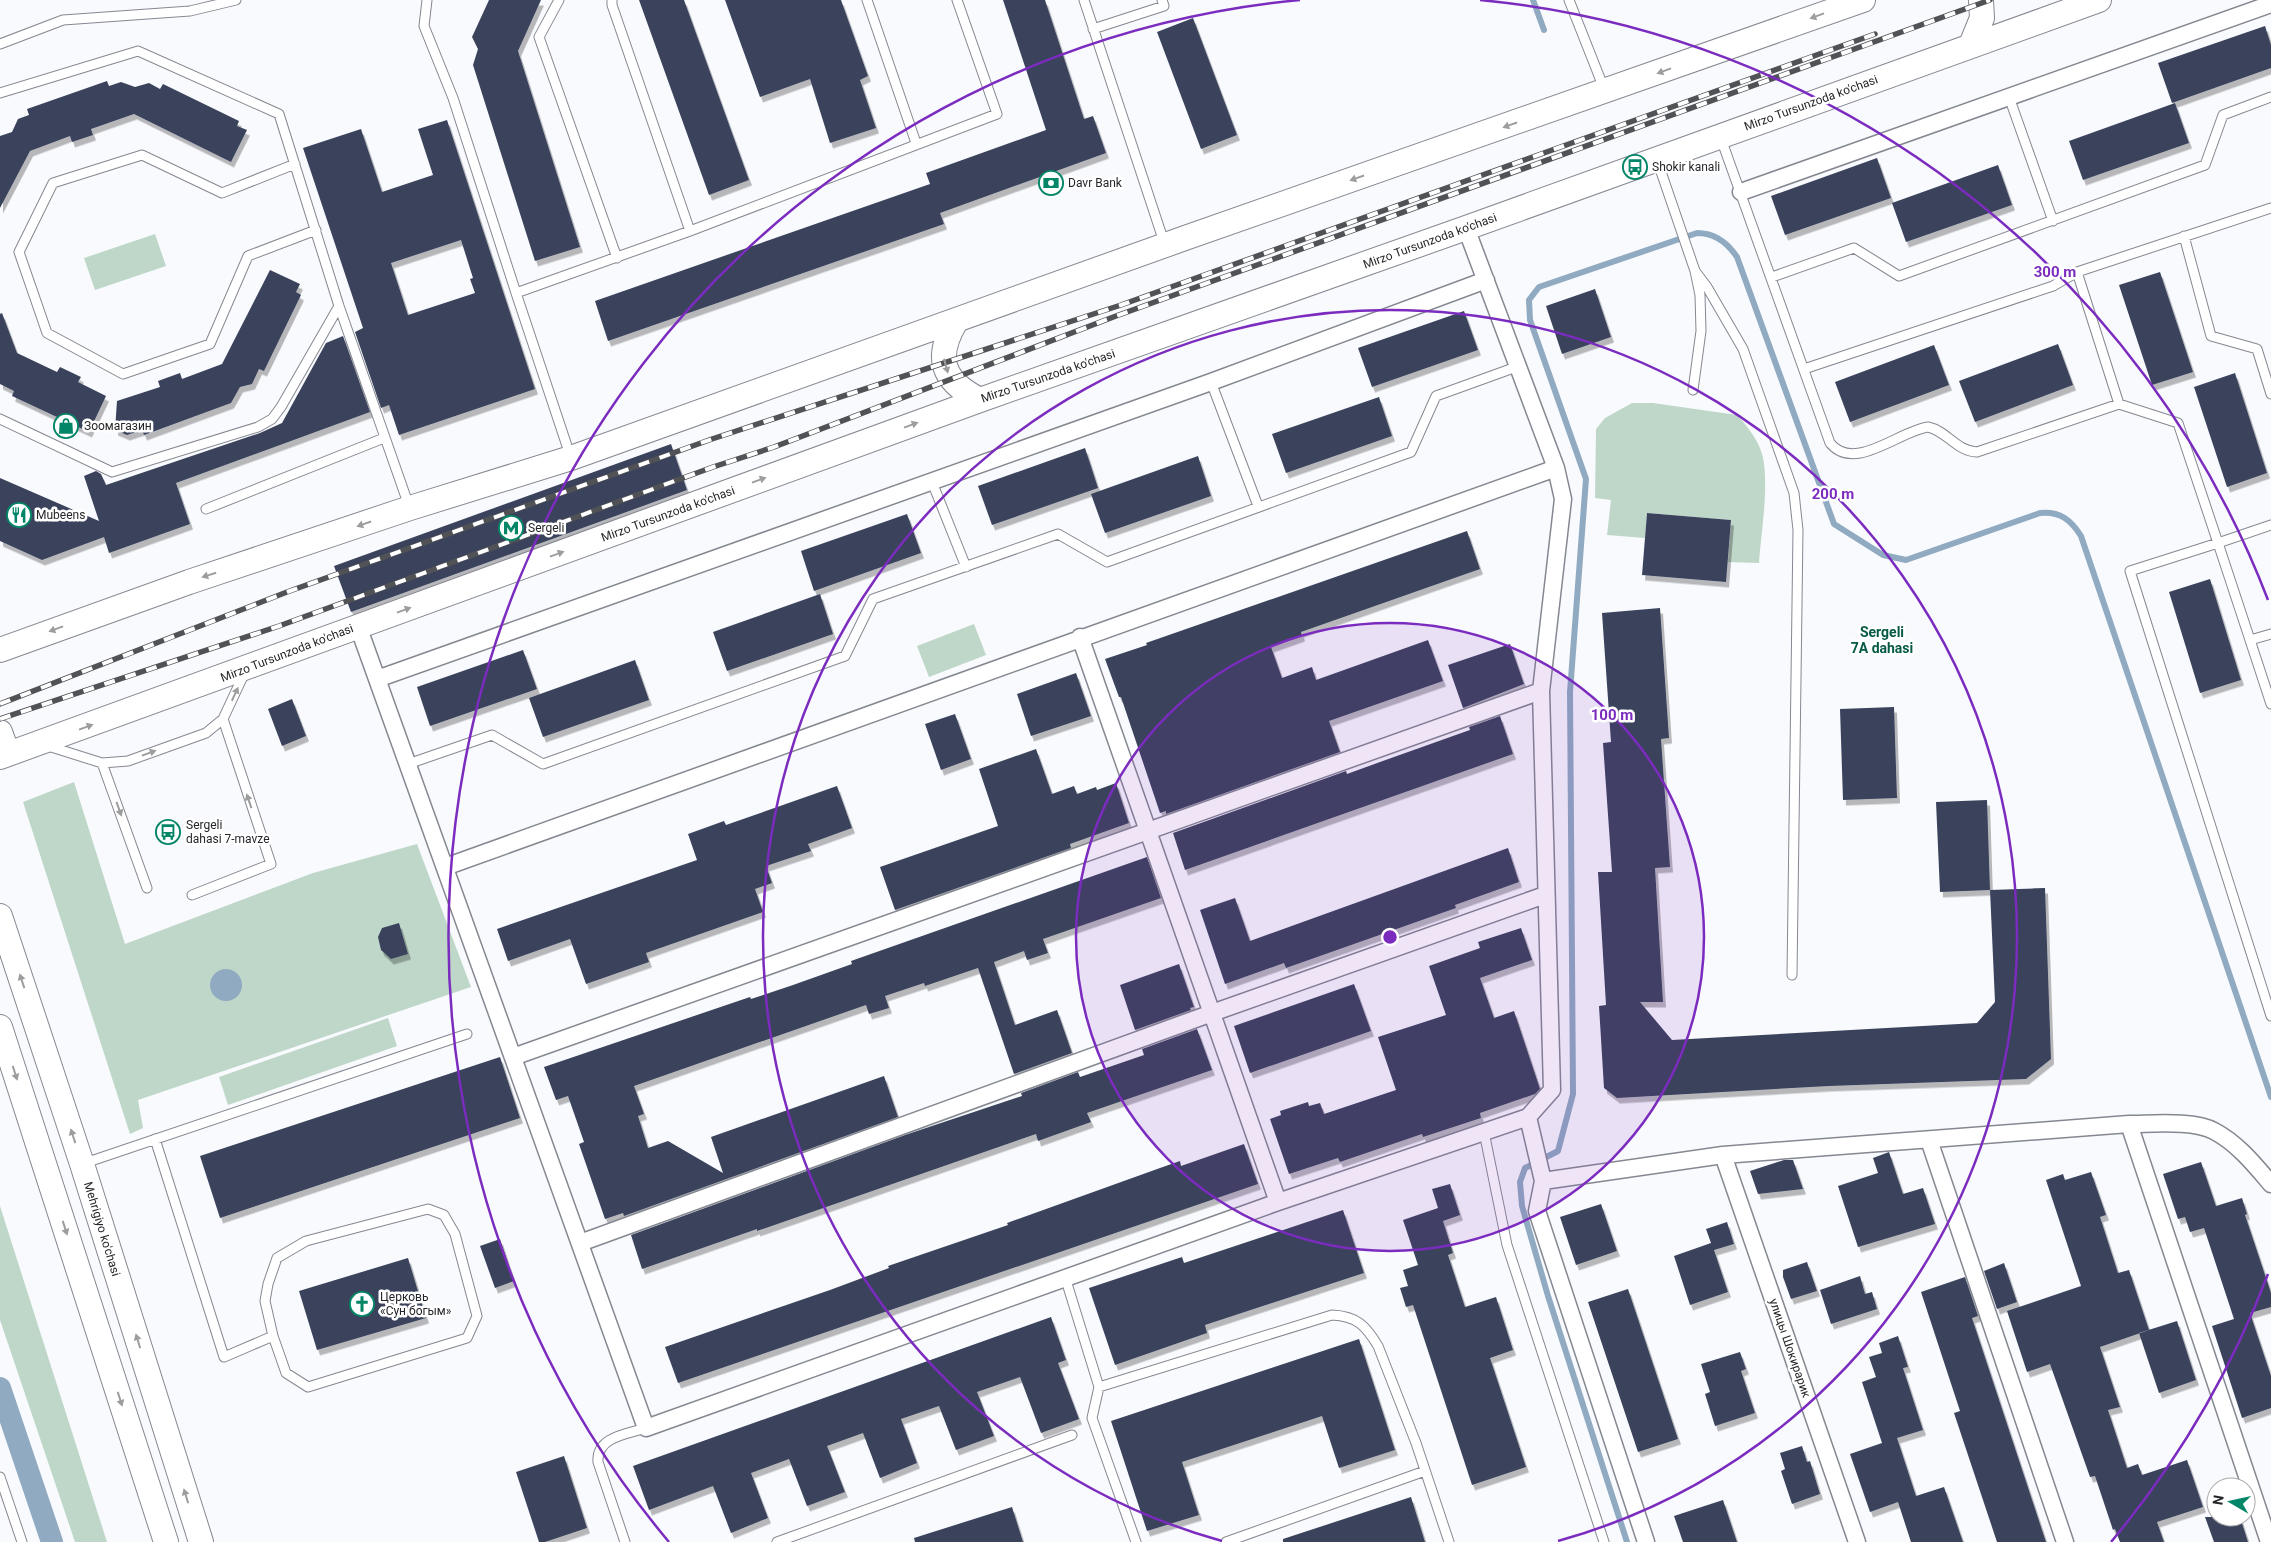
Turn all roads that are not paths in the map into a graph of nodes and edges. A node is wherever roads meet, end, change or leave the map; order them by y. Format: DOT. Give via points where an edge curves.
graph roads {
  1 [pos="236,0"];
  2 [pos="428,0"];
  3 [pos="559,0"];
  4 [pos="612,0"];
  5 [pos="867,0"];
  6 [pos="957,0"];
  7 [pos="1084,0"];
  8 [pos="1162,0"];
  9 [pos="1569,0"];
  10 [pos="1863,0"];
  11 [pos="1981,0"];
  12 [pos="2098,0"];
  13 [pos="2271,4"];
  14 [pos="1093,29"];
  15 [pos="0,44"];
  16 [pos="1971,44"];
  17 [pos="0,92"];
  18 [pos="1605,92"];
  19 [pos="2009,97"];
  20 [pos="2271,97"];
  21 [pos="1720,136"];
  22 [pos="916,143"];
  23 [pos="1656,159"];
  24 [pos="295,164"];
  25 [pos="1740,192"];
  26 [pos="2271,208"];
  27 [pos="2053,221"];
  28 [pos="1466,228"];
  29 [pos="316,230"];
  30 [pos="690,231"];
  31 [pos="2184,236"];
  32 [pos="1165,245"];
  33 [pos="617,258"];
  34 [pos="1695,271"];
  35 [pos="2076,272"];
  36 [pos="1772,277"];
  37 [pos="1486,280"];
  38 [pos="516,293"];
  39 [pos="339,306"];
  40 [pos="956,321"];
  41 [pos="1519,366"];
  42 [pos="1804,369"];
  43 [pos="1211,382"];
  44 [pos="1693,390"];
  45 [pos="2271,394"];
  46 [pos="980,400"];
  47 [pos="2119,404"];
  48 [pos="0,419"];
  49 [pos="384,438"];
  50 [pos="571,458"];
  51 [pos="1556,468"];
  52 [pos="932,482"];
  53 [pos="1258,506"];
  54 [pos="410,508"];
  55 [pos="206,509"];
  56 [pos="2271,525"];
  57 [pos="2218,543"];
  58 [pos="966,567"];
  59 [pos="358,626"];
  60 [pos="2271,634"];
  61 [pos="1080,637"];
  62 [pos="2250,640"];
  63 [pos="0,650"];
  64 [pos="247,668"];
  65 [pos="377,679"];
  66 [pos="1541,691"];
  67 [pos="2271,704"];
  68 [pos="223,720"];
  69 [pos="0,732"];
  70 [pos="40,743"];
  71 [pos="4,756"];
  72 [pos="102,763"];
  73 [pos="408,764"];
  74 [pos="1148,832"];
  75 [pos="445,867"];
  76 [pos="147,888"];
  77 [pos="192,895"];
  78 [pos="1545,895"];
  79 [pos="0,916"];
  80 [pos="1792,975"];
  81 [pos="1212,1013"];
  82 [pos="2271,1016"];
  83 [pos="0,1027"];
  84 [pos="467,1034"];
  85 [pos="513,1057"];
  86 [pos="1528,1118"];
  87 [pos="2129,1124"];
  88 [pos="1484,1132"];
  89 [pos="155,1139"];
  90 [pos="1929,1140"];
  91 [pos="1723,1154"];
  92 [pos="82,1164"];
  93 [pos="1542,1177"];
  94 [pos="2271,1184"];
  95 [pos="1278,1202"];
  96 [pos="580,1243"];
  97 [pos="1065,1277"];
  98 [pos="273,1336"];
  99 [pos="1099,1387"];
  100 [pos="646,1428"];
  101 [pos="1072,1434"];
  102 [pos="1425,1471"];
  103 [pos="0,1477"];
  104 [pos="22,1542"];
  105 [pos="166,1542"];
  106 [pos="201,1542"];
  107 [pos="625,1542"];
  108 [pos="777,1542"];
  109 [pos="1136,1542"];
  110 [pos="1226,1542"];
  111 [pos="1449,1542"];
  112 [pos="1604,1542"];
  113 [pos="1646,1542"];
  114 [pos="1857,1542"];
  115 [pos="2065,1542"];
  116 [pos="2269,1542"];
  1 -- 15 [label="lane" via="190,11 63,20"];
  2 -- 38 [label="lane" via="424,26 453,98"];
  3 -- 33 [label="lane" via="539,37"];
  4 -- 30 [label="lane"];
  5 -- 22 [label="lane"];
  6 -- 22 [label="lane" via="997,114"];
  7 -- 14 [label="lane"];
  8 -- 14 [label="lane" via="1164,6"];
  9 -- 18 [label="lane"];
  10 -- 18 [label="main road, one-way"];
  11 -- 16 [label="main road" via="1982,18"];
  12 -- 16 [label="main road, Mirzo Tursunzoda ko'chasi"];
  13 -- 19 [label="street"];
  14 -- 32 [label="lane"];
  16 -- 21 [label="main road, Mirzo Tursunzoda ko'chasi"];
  17 -- 24 [label="lane" via="138,51 280,114"];
  18 -- 32 [label="main road, one-way"];
  19 -- 25 [label="street"];
  19 -- 27 [label="lane"];
  20 -- 27 [label="lane" via="2223,115 2205,165"];
  21 -- 23 [label="main road, Mirzo Tursunzoda ko'chasi"];
  21 -- 25 [label="lane"];
  22 -- 30 [label="lane"];
  23 -- 28 [label="main road, Mirzo Tursunzoda ko'chasi"];
  23 -- 34 [label="lane"];
  24 -- 29 [label="lane"];
  24 -- 29 [label="lane" via="222,193 142,155 62,180 53,183 19,252 47,333 123,374 210,344 248,256"];
  25 -- 36 [label="lane"];
  26 -- 31 [label="lane"];
  27 -- 36 [label="lane" via="1899,276 1854,248"];
  28 -- 37 [label="street"];
  28 -- 46 [label="main road, Mirzo Tursunzoda ko'chasi"];
  29 -- 39 [label="lane"];
  30 -- 33 [label="lane"];
  31 -- 35 [label="lane"];
  31 -- 45 [label="lane" via="2211,336 2257,349"];
  32 -- 40 [label="main road"];
  33 -- 38 [label="lane"];
  34 -- 44 [label="lane" via="1700,295 1701,331"];
  34 -- 80 [label="lane" via="1743,348 1794,493 1798,530"];
  35 -- 42 [label="lane" via="2053,286"];
  35 -- 47 [label="lane"];
  36 -- 42 [label="lane"];
  37 -- 41 [label="street"];
  37 -- 43 [label="street"];
  38 -- 50 [label="lane"];
  39 -- 48 [label="lane" via="281,407 272,420 258,427 112,472"];
  39 -- 49 [label="lane"];
  40 -- 46 [label="main road, one-way" via="944,348 948,374 961,390"];
  40 -- 50 [label="main road"];
  41 -- 51 [label="street"];
  41 -- 53 [label="lane" via="1436,396 1411,452"];
  42 -- 47 [label="lane" via="1830,443 1835,449 1851,454 1860,454 1928,427 1963,449 1977,452"];
  43 -- 52 [label="street"];
  43 -- 53 [label="lane"];
  59 -- 46 [label="main road, Mirzo Tursunzoda ko'chasi, one-way"];
  47 -- 57 [label="lane" via="2178,423"];
  49 -- 54 [label="lane"];
  49 -- 55 [label="lane"];
  50 -- 54 [label="main road"];
  51 -- 61 [label="street"];
  51 -- 66 [label="street" via="1563,500"];
  52 -- 58 [label="lane"];
  52 -- 65 [label="street"];
  53 -- 58 [label="lane" via="1107,562 1058,534"];
  54 -- 63 [label="main road, one-way"];
  56 -- 57 [label="lane"];
  57 -- 62 [label="lane"];
  57 -- 82 [label="lane" via="2130,571"];
  58 -- 73 [label="lane" via="873,599 845,656 543,764 492,735"];
  59 -- 64 [label="main road, Mirzo Tursunzoda ko'chasi"];
  59 -- 65 [label="street"];
  60 -- 62 [label="lane"];
  61 -- 74 [label="street"];
  61 -- 75 [label="street"];
  62 -- 67 [label="lane"];
  68 -- 64 [label="lane, one-way"];
  70 -- 64 [label="main road, Mirzo Tursunzoda ko'chasi, one-way"];
  65 -- 73 [label="street"];
  66 -- 74 [label="street"];
  66 -- 78 [label="street"];
  72 -- 68 [label="lane, one-way" via="128,761 206,733"];
  77 -- 68 [label="lane, one-way" via="271,864"];
  69 -- 71 [label="main road"];
  70 -- 71 [label="main road, Mirzo Tursunzoda ko'chasi"];
  70 -- 72 [label="lane"];
  72 -- 76 [label="lane, one-way"];
  73 -- 75 [label="street"];
  74 -- 81 [label="street"];
  74 -- 85 [label="street"];
  75 -- 85 [label="street"];
  78 -- 81 [label="street"];
  78 -- 86 [label="street" via="1552,1090"];
  92 -- 79 [label="main road, Mehrigiyo ko'chasi, one-way"];
  81 -- 95 [label="street"];
  81 -- 96 [label="street"];
  83 -- 105 [label="main road, one-way"];
  84 -- 89 [label="lane"];
  85 -- 96 [label="street"];
  86 -- 88 [label="street"];
  86 -- 93 [label="street"];
  87 -- 90 [label="street"];
  87 -- 94 [label="street" via="2186,1124 2212,1130 2238,1147"];
  87 -- 116 [label="street"];
  88 -- 95 [label="street"];
  88 -- 112 [label="lane" via="1507,1245"];
  89 -- 92 [label="lane"];
  89 -- 98 [label="lane" via="224,1357"];
  90 -- 91 [label="street"];
  90 -- 115 [label="street"];
  91 -- 93 [label="street"];
  91 -- 114 [label="street, улицы Шокирарик"];
  106 -- 92 [label="main road, Mehrigiyo ko'chasi, one-way"];
  93 -- 113 [label="street" via="1537,1210"];
  95 -- 97 [label="street"];
  96 -- 100 [label="street"];
  97 -- 99 [label="lane"];
  97 -- 100 [label="street"];
  98 -- 98 [label="lane" via="265,1301 277,1258 306,1241 428,1209 444,1215 455,1234 476,1316 467,1338 308,1387 286,1373"];
  99 -- 102 [label="lane" via="1332,1315 1348,1316 1360,1323 1378,1346"];
  99 -- 109 [label="lane" via="1092,1418"];
  100 -- 107 [label="lane" via="609,1440 597,1453"];
  101 -- 108 [label="lane"];
  102 -- 110 [label="lane"];
  102 -- 111 [label="lane"];
  103 -- 104 [label="lane"];
}
